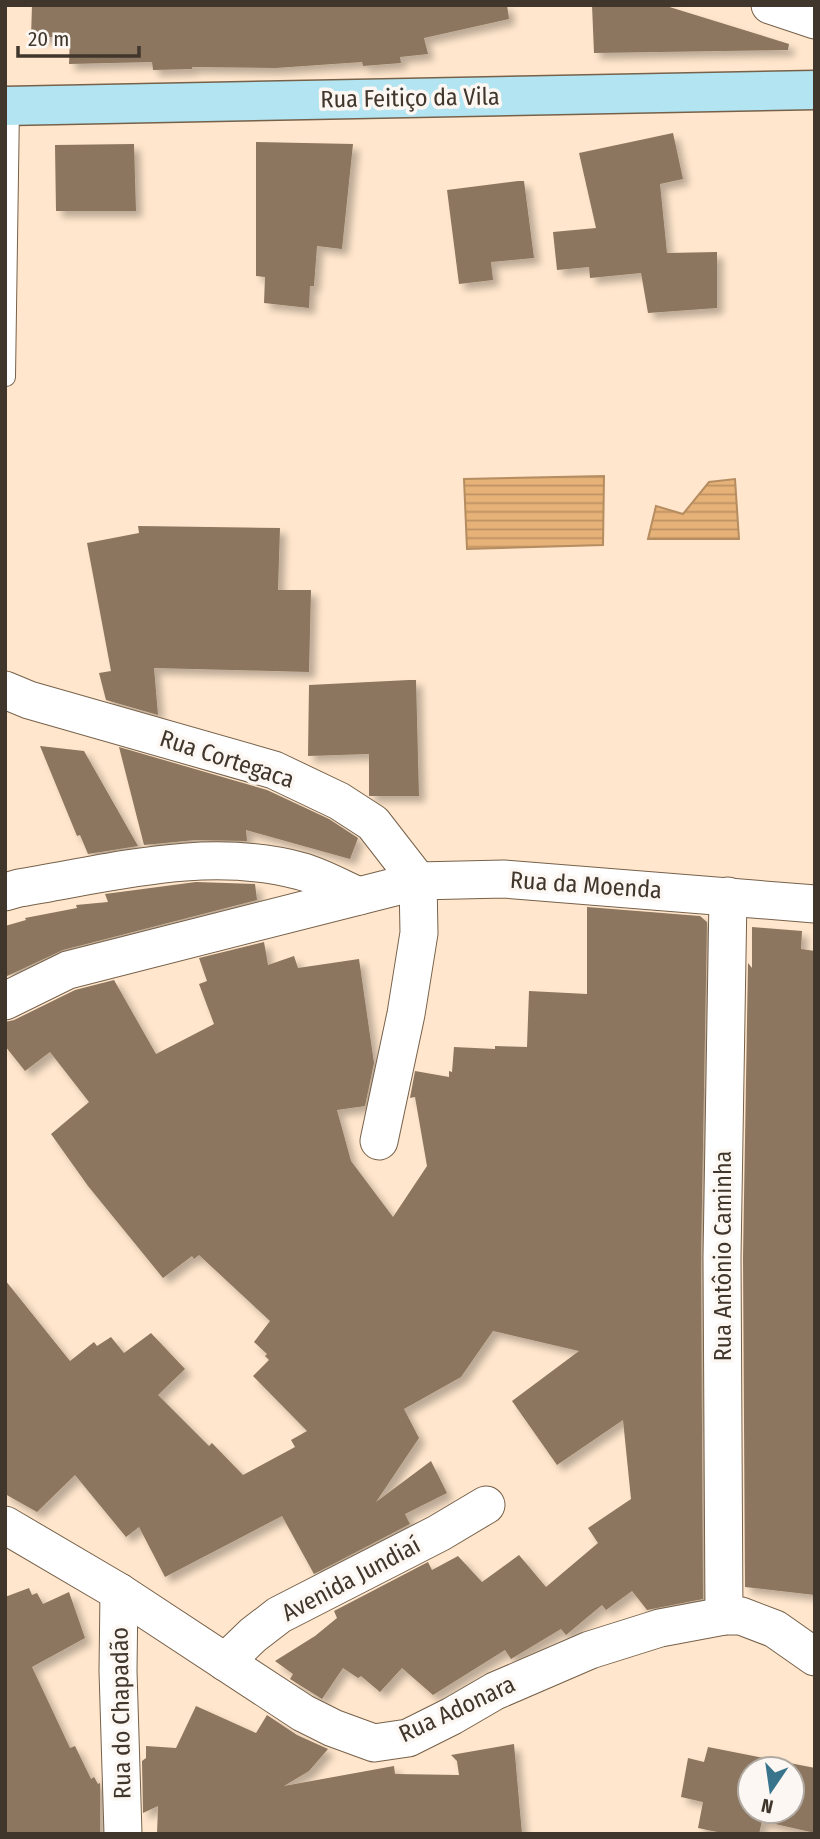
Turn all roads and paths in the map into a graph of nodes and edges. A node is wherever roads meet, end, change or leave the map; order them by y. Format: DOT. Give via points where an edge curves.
graph roads {
  1 [pos="770,5"];
  2 [pos="815,19"];
  3 [pos="815,90"];
  4 [pos="8,106"];
  5 [pos="6,377"];
  6 [pos="5,690"];
  7 [pos="418,881"];
  8 [pos="5,892"];
  9 [pos="359,896"];
  10 [pos="728,896"];
  11 [pos="815,904"];
  12 [pos="5,1001"];
  13 [pos="379,1142"];
  14 [pos="486,1505"];
  15 [pos="5,1525"];
  16 [pos="119,1592"];
  17 [pos="724,1616"];
  18 [pos="815,1657"];
  19 [pos="225,1662"];
  20 [pos="123,1834"];
  1 -- 2 [label="street"];
  3 -- 4 [label="street, Rua Feitiço da Vila"];
  4 -- 5 [label="lane"];
  6 -- 7 [label="street, Rua Cortegaca" via="274,770 373,823"];
  7 -- 9 [label="street, Rua da Moenda"];
  7 -- 10 [label="street, Rua da Moenda" via="504,879"];
  7 -- 13 [label="street" via="419,933"];
  8 -- 9 [label="street" via="184,861 251,861 302,871"];
  9 -- 12 [label="street, Rua da Moenda" via="68,970"];
  10 -- 11 [label="street, Rua da Moenda"];
  10 -- 17 [label="street, Rua Antônio Caminha" via="722,1257"];
  14 -- 19 [label="street, Avenida Jundiaí" via="279,1615"];
  15 -- 16 [label="street"];
  16 -- 19 [label="street, Rua Adonara"];
  16 -- 20 [label="street, Rua do Chapadão"];
  17 -- 18 [label="street, Rua Adonara" via="741,1615 775,1629"];
  17 -- 19 [label="street, Rua Adonara" via="660,1628 590,1650 495,1691 408,1738 374,1743 303,1713"];
}
